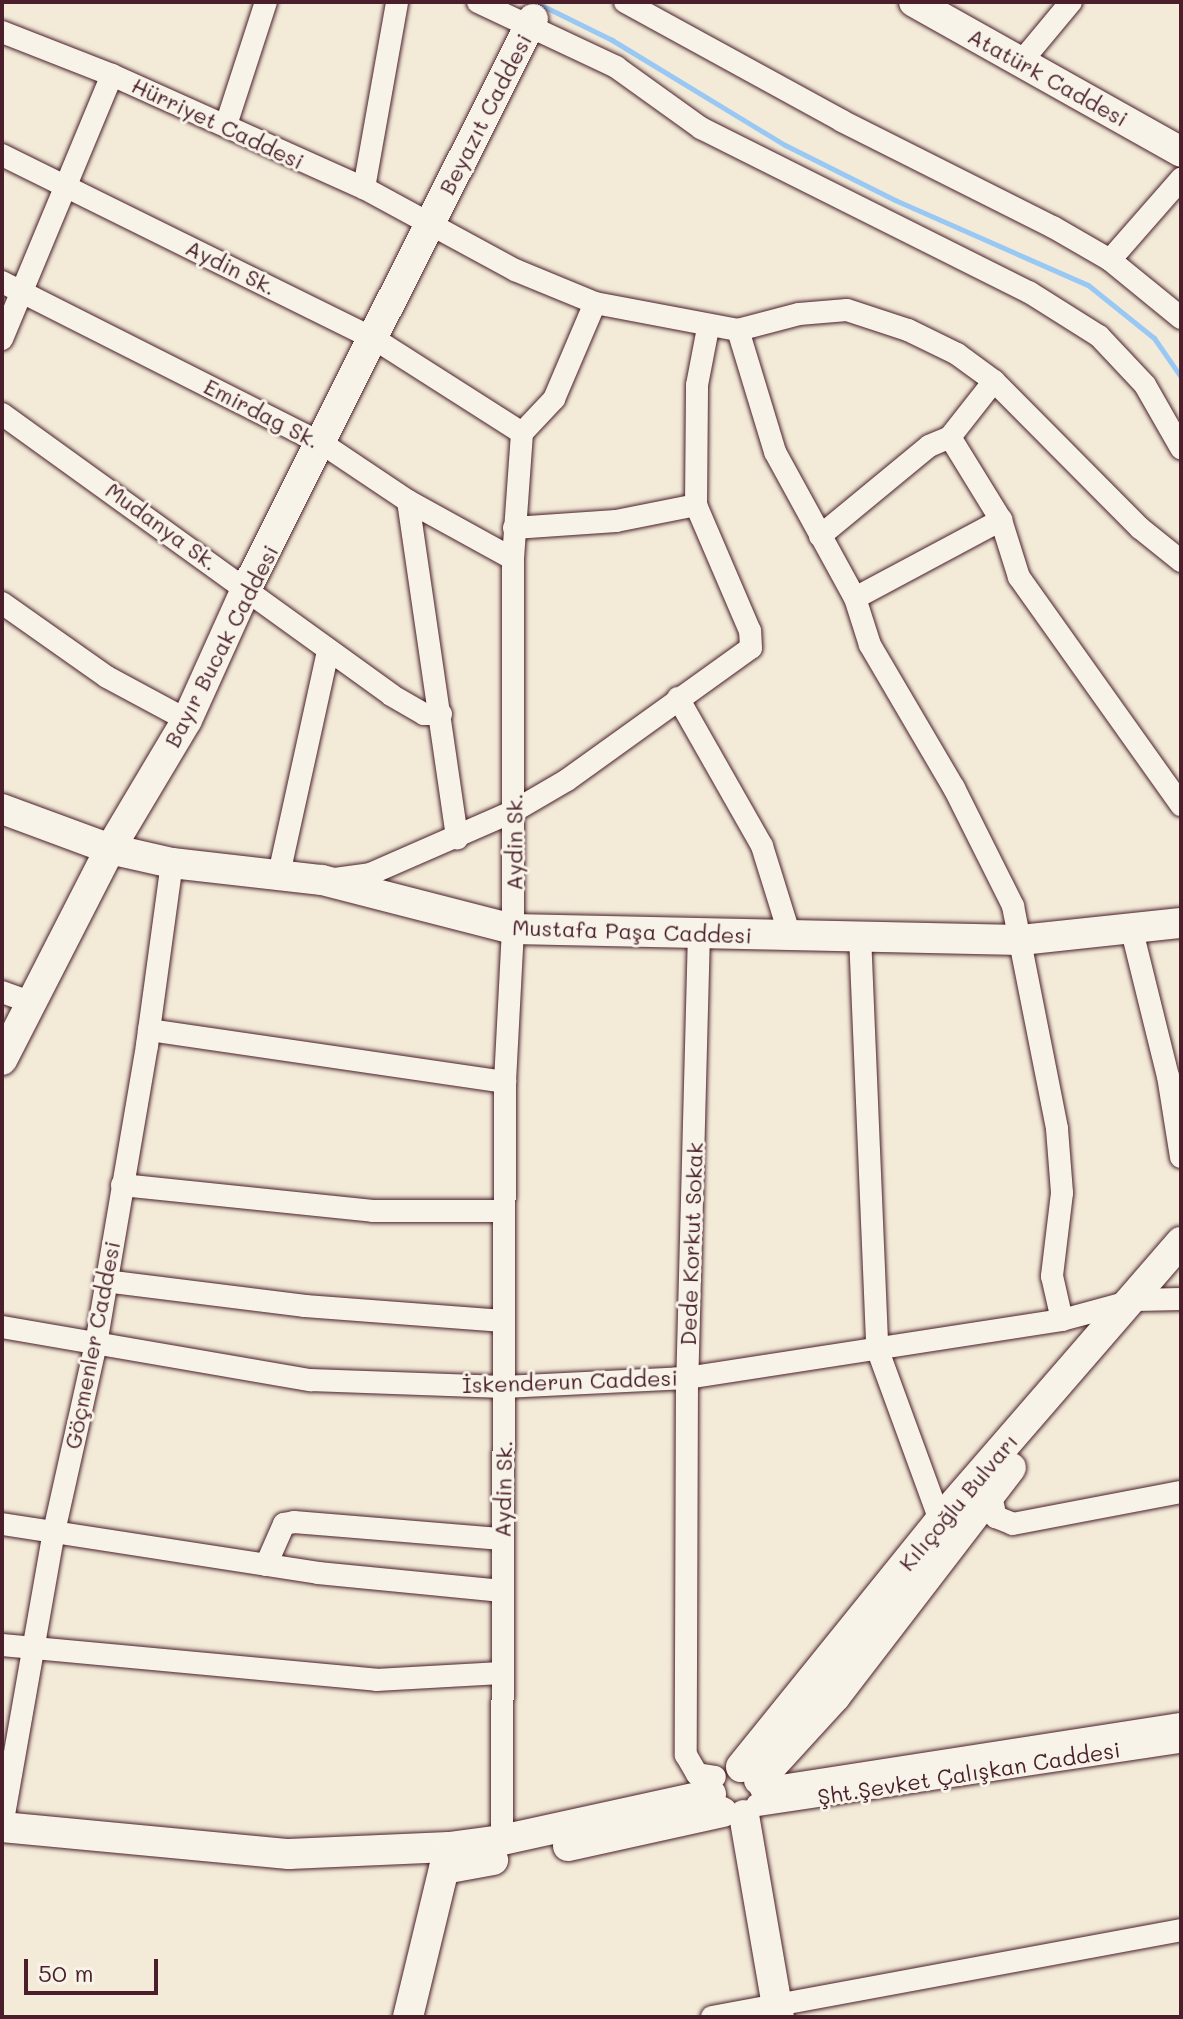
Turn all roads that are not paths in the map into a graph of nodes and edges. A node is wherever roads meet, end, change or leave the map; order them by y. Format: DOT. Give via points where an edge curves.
graph roads {
  1 [pos="266,2"];
  2 [pos="397,2"];
  3 [pos="478,2"];
  4 [pos="625,2"];
  5 [pos="914,2"];
  6 [pos="1071,2"];
  7 [pos="534,15"];
  8 [pos="2,32"];
  9 [pos="1021,62"];
  10 [pos="112,75"];
  11 [pos="226,125"];
  12 [pos="1181,152"];
  13 [pos="2,155"];
  14 [pos="1181,179"];
  15 [pos="66,186"];
  16 [pos="364,188"];
  17 [pos="428,226"];
  18 [pos="1110,260"];
  19 [pos="12,287"];
  20 [pos="595,303"];
  21 [pos="1181,318"];
  22 [pos="708,328"];
  23 [pos="738,330"];
  24 [pos="373,338"];
  25 [pos="2,339"];
  26 [pos="994,381"];
  27 [pos="2,414"];
  28 [pos="522,433"];
  29 [pos="950,437"];
  30 [pos="323,444"];
  31 [pos="1181,448"];
  32 [pos="408,501"];
  33 [pos="696,505"];
  34 [pos="1001,520"];
  35 [pos="514,528"];
  36 [pos="820,536"];
  37 [pos="513,559"];
  38 [pos="1181,561"];
  39 [pos="247,587"];
  40 [pos="855,598"];
  41 [pos="2,603"];
  42 [pos="328,652"];
  43 [pos="678,698"];
  44 [pos="441,714"];
  45 [pos="187,720"];
  46 [pos="1181,805"];
  47 [pos="2,809"];
  48 [pos="514,811"];
  49 [pos="457,838"];
  50 [pos="110,849"];
  51 [pos="172,863"];
  52 [pos="279,874"];
  53 [pos="322,880"];
  54 [pos="1181,923"];
  55 [pos="1131,927"];
  56 [pos="513,929"];
  57 [pos="699,932"];
  58 [pos="860,935"];
  59 [pos="790,936"];
  60 [pos="1021,940"];
  61 [pos="16,997"];
  62 [pos="149,1030"];
  63 [pos="2,1060"];
  64 [pos="505,1082"];
  65 [pos="1181,1157"];
  66 [pos="122,1185"];
  67 [pos="504,1211"];
  68 [pos="1181,1242"];
  69 [pos="1181,1272"];
  70 [pos="105,1281"];
  71 [pos="1156,1301"];
  72 [pos="1062,1320"];
  73 [pos="503,1321"];
  74 [pos="2,1327"];
  75 [pos="96,1344"];
  76 [pos="877,1348"];
  77 [pos="687,1378"];
  78 [pos="504,1387"];
  79 [pos="990,1492"];
  80 [pos="1181,1492"];
  81 [pos="940,1520"];
  82 [pos="2,1524"];
  83 [pos="53,1536"];
  84 [pos="502,1539"];
  85 [pos="266,1565"];
  86 [pos="502,1591"];
  87 [pos="2,1645"];
  88 [pos="36,1651"];
  89 [pos="501,1673"];
  90 [pos="1181,1724"];
  91 [pos="1181,1742"];
  92 [pos="739,1792"];
  93 [pos="2,1826"];
  94 [pos="502,1840"];
  95 [pos="446,1858"];
  96 [pos="1181,1930"];
  97 [pos="778,2011"];
  98 [pos="408,2017"];
  99 [pos="712,2017"];
  1 -- 11 [label="street"];
  2 -- 16 [label="street"];
  3 -- 7 [label="street"];
  4 -- 18 [label="street"];
  5 -- 9 [label="street, Atatürk Caddesi"];
  6 -- 9 [label="street"];
  7 -- 17 [label="street, Beyazıt Caddesi"];
  7 -- 31 [label="street" via="701,128 1029,292 1099,336 1145,385"];
  8 -- 10 [label="street, Hürriyet Caddesi"];
  9 -- 12 [label="street, Atatürk Caddesi"];
  10 -- 11 [label="street, Hürriyet Caddesi"];
  10 -- 15 [label="street"];
  11 -- 16 [label="street, Hürriyet Caddesi"];
  13 -- 15 [label="street, Aydin Sk."];
  14 -- 18 [label="street"];
  15 -- 19 [label="street"];
  15 -- 24 [label="street, Aydin Sk."];
  16 -- 17 [label="street, Hürriyet Caddesi"];
  17 -- 20 [label="street, Hürriyet Caddesi"];
  17 -- 24 [label="street, Bayır Bucak Caddesi"];
  18 -- 21 [label="street"];
  19 -- 25 [label="street"];
  19 -- 30 [label="street, Emirdag Sk."];
  20 -- 22 [label="street, Hürriyet Caddesi"];
  20 -- 28 [label="street" via="554,399"];
  22 -- 23 [label="street, Hürriyet Caddesi"];
  22 -- 33 [label="street" via="697,385"];
  23 -- 26 [label="street, Hürriyet Caddesi" via="799,314 847,310 908,330 957,354"];
  23 -- 36 [label="street" via="775,452"];
  24 -- 28 [label="street, Aydin Sk."];
  24 -- 30 [label="street, Bayır Bucak Caddesi"];
  26 -- 29 [label="street"];
  26 -- 38 [label="street, Hürriyet Caddesi" via="1140,528"];
  27 -- 39 [label="street, Mudanya Sk."];
  28 -- 35 [label="street, Aydin Sk."];
  29 -- 34 [label="street"];
  29 -- 36 [label="street" via="929,446"];
  30 -- 32 [label="street, Emirdag Sk."];
  30 -- 39 [label="street, Bayır Bucak Caddesi"];
  32 -- 37 [label="street, Emirdag Sk."];
  32 -- 44 [label="street"];
  33 -- 35 [label="street" via="616,521"];
  33 -- 43 [label="street" via="750,631 751,648"];
  34 -- 40 [label="street"];
  34 -- 46 [label="street" via="1019,577"];
  35 -- 37 [label="street, Aydin Sk."];
  36 -- 40 [label="street"];
  37 -- 48 [label="street, Aydin Sk."];
  39 -- 42 [label="street, Mudanya Sk."];
  39 -- 45 [label="street, Bayır Bucak Caddesi"];
  40 -- 60 [label="street" via="870,645 954,788 1013,906"];
  41 -- 45 [label="street" via="107,677"];
  42 -- 44 [label="street, Mudanya Sk." via="424,714"];
  42 -- 52 [label="street"];
  43 -- 48 [label="street" via="567,780"];
  43 -- 59 [label="street" via="762,846"];
  44 -- 49 [label="street"];
  45 -- 50 [label="street, Bayır Bucak Caddesi"];
  47 -- 50 [label="street, Mustafa Paşa Caddesi"];
  48 -- 49 [label="street"];
  48 -- 56 [label="street, Aydin Sk."];
  49 -- 53 [label="street" via="370,874"];
  50 -- 51 [label="street, Mustafa Paşa Caddesi"];
  50 -- 61 [label="street, Bayır Bucak Caddesi"];
  51 -- 52 [label="street, Mustafa Paşa Caddesi"];
  51 -- 62 [label="street, Göçmenler Caddesi"];
  52 -- 53 [label="street, Mustafa Paşa Caddesi"];
  53 -- 56 [label="street, Mustafa Paşa Caddesi"];
  54 -- 55 [label="street, Mustafa Paşa Caddesi"];
  55 -- 60 [label="street, Mustafa Paşa Caddesi"];
  55 -- 65 [label="street" via="1168,1076"];
  56 -- 57 [label="street, Mustafa Paşa Caddesi"];
  56 -- 64 [label="street, Aydin Sk."];
  57 -- 59 [label="street, Mustafa Paşa Caddesi"];
  57 -- 77 [label="street, Dede Korkut Sokak"];
  58 -- 59 [label="street, Mustafa Paşa Caddesi"];
  58 -- 60 [label="street, Mustafa Paşa Caddesi"];
  58 -- 76 [label="street"];
  60 -- 72 [label="street" via="1057,1129 1062,1193 1052,1276"];
  61 -- 63 [label="street, Bayır Bucak Caddesi"];
  62 -- 64 [label="street"];
  62 -- 66 [label="street, Göçmenler Caddesi"];
  64 -- 67 [label="street, Aydin Sk."];
  66 -- 67 [label="street" via="373,1211"];
  66 -- 70 [label="street, Göçmenler Caddesi"];
  67 -- 73 [label="street, Aydin Sk."];
  68 -- 71 [label="street, Kılıçoğlu Bulvarı"];
  69 -- 71 [label="street, Kılıçoğlu Bulvarı"];
  70 -- 73 [label="street" via="305,1306"];
  70 -- 75 [label="street, Göçmenler Caddesi"];
  71 -- 72 [label="street, İskenderun Caddesi"];
  71 -- 79 [label="street, Kılıçoğlu Bulvarı"];
  71 -- 81 [label="street, Kılıçoğlu Bulvarı"];
  72 -- 76 [label="street, İskenderun Caddesi"];
  73 -- 78 [label="street, Aydin Sk."];
  74 -- 75 [label="street, İskenderun Caddesi"];
  75 -- 78 [label="street, İskenderun Caddesi" via="310,1380"];
  75 -- 83 [label="street, Göçmenler Caddesi"];
  76 -- 77 [label="street, İskenderun Caddesi"];
  76 -- 81 [label="street"];
  77 -- 78 [label="street, İskenderun Caddesi"];
  77 -- 92 [label="street, Dede Korkut Sokak" via="686,1755 697,1774"];
  78 -- 84 [label="street, Aydin Sk."];
  79 -- 80 [label="street" via="996,1517 1013,1524"];
  79 -- 92 [label="street, Kılıçoğlu Bulvarı" via="835,1697"];
  81 -- 92 [label="street, Kılıçoğlu Bulvarı"];
  82 -- 83 [label="street"];
  83 -- 85 [label="street"];
  83 -- 88 [label="street, Göçmenler Caddesi"];
  84 -- 85 [label="street" via="294,1522 284,1524"];
  84 -- 86 [label="street, Aydin Sk."];
  85 -- 86 [label="street"];
  86 -- 89 [label="street, Aydin Sk."];
  87 -- 88 [label="street"];
  88 -- 89 [label="street" via="376,1680"];
  88 -- 93 [label="street, Göçmenler Caddesi"];
  89 -- 94 [label="street, Aydin Sk."];
  90 -- 92 [label="street, Şht.Şevket Çalışkan Caddesi"];
  91 -- 92 [label="street, Şht.Şevket Çalışkan Caddesi"];
  92 -- 94 [label="street, Şht.Şevket Çalışkan Caddesi"];
  92 -- 95 [label="street"];
  92 -- 97 [label="street"];
  93 -- 95 [label="street, Şht.Şevket Çalışkan Caddesi" via="289,1854"];
  94 -- 95 [label="street, Şht.Şevket Çalışkan Caddesi"];
  95 -- 98 [label="street"];
  96 -- 97 [label="street"];
  97 -- 99 [label="street"];
}
